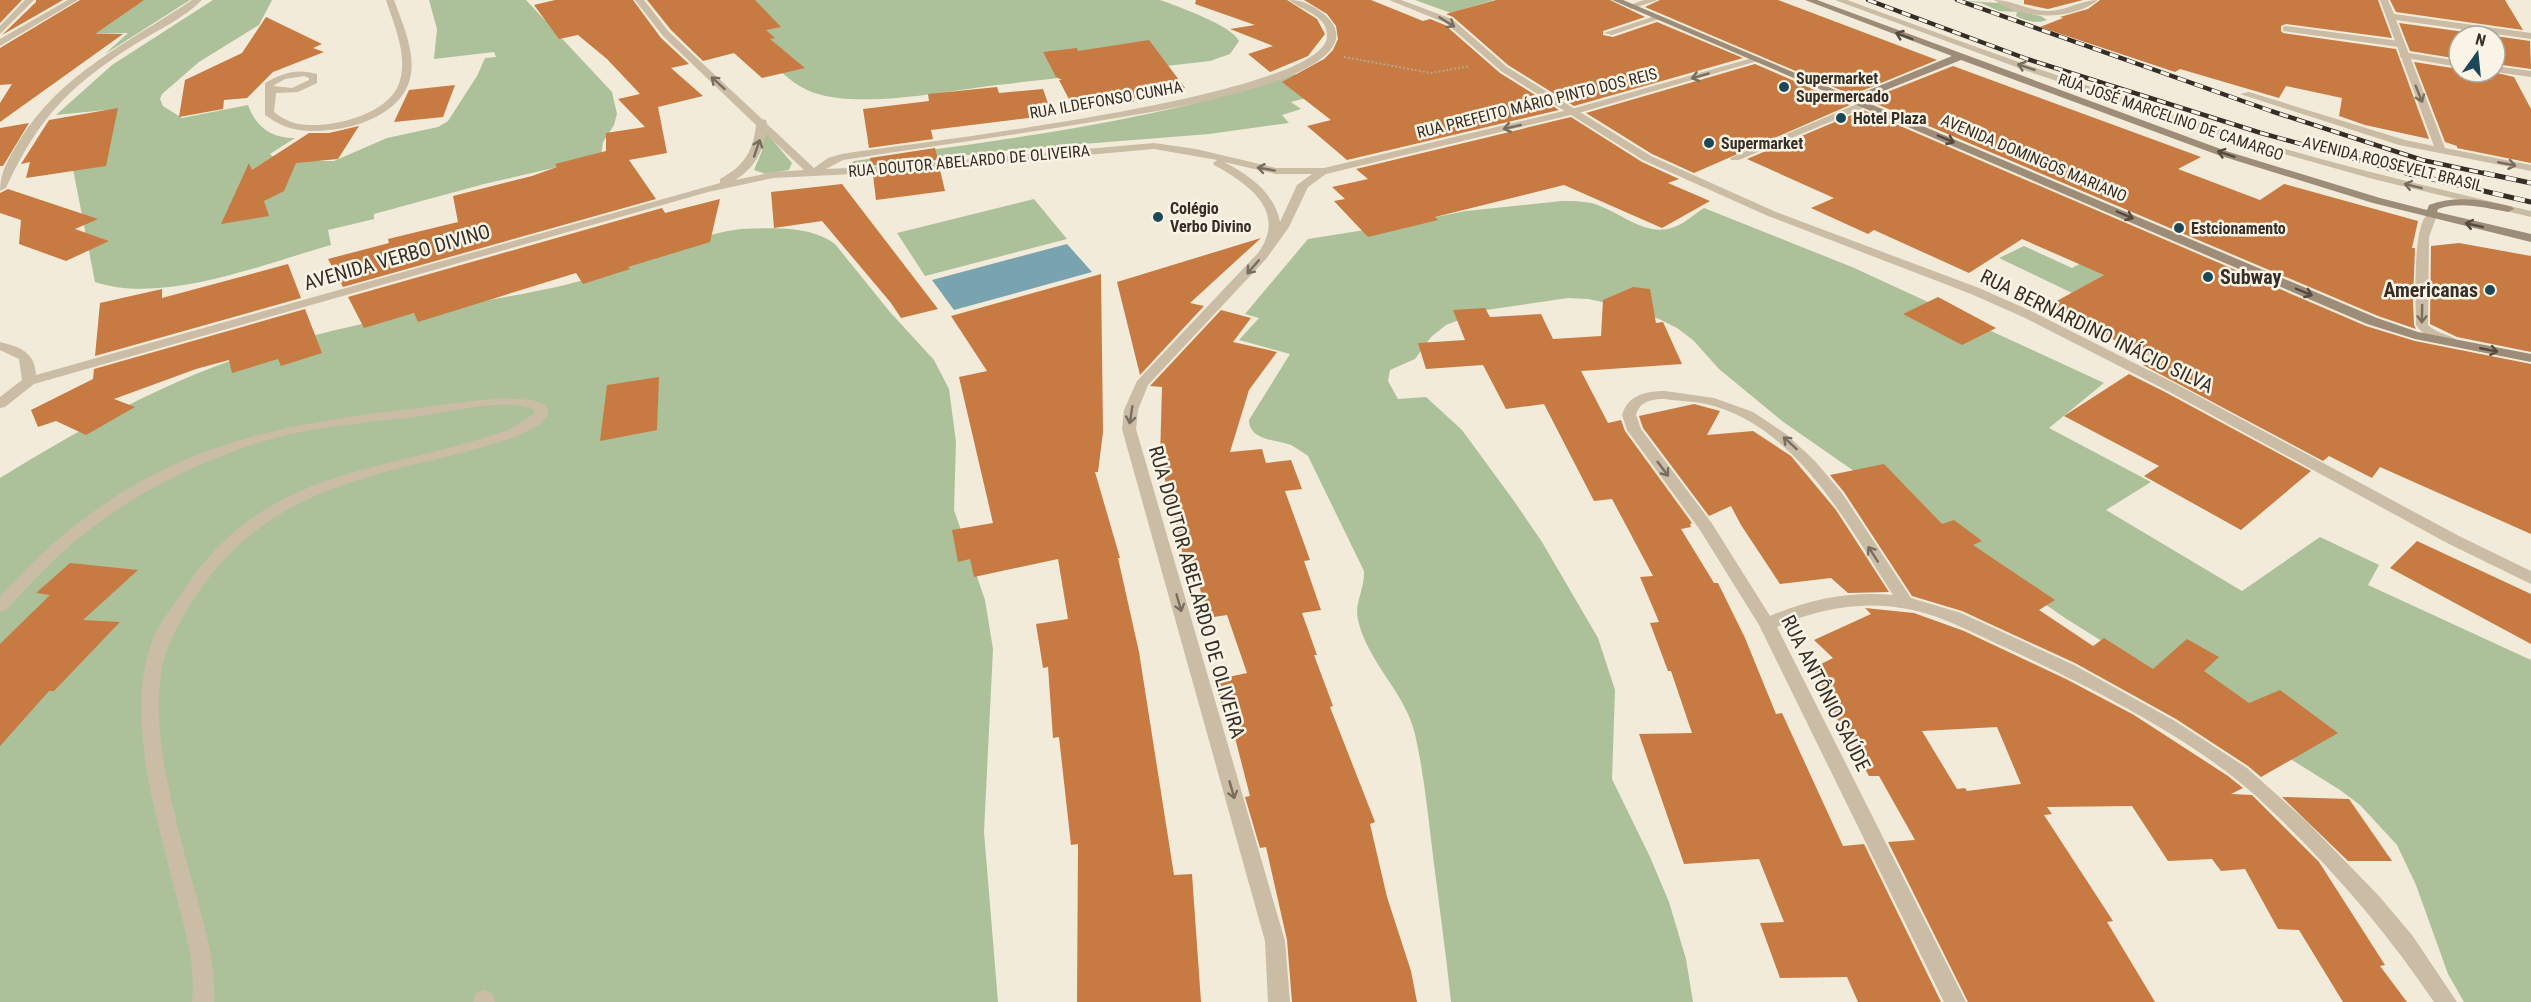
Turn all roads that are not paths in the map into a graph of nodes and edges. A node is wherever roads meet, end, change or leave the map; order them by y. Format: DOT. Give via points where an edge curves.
graph roads {
  1 [pos="30,0"];
  2 [pos="74,0"];
  3 [pos="198,0"];
  4 [pos="390,0"];
  5 [pos="639,0"];
  6 [pos="1293,0"];
  7 [pos="1393,0"];
  8 [pos="1616,0"];
  9 [pos="1654,0"];
  10 [pos="1809,0"];
  11 [pos="1839,0"];
  12 [pos="1998,0"];
  13 [pos="2094,0"];
  14 [pos="2384,0"];
  15 [pos="1631,6"];
  16 [pos="2390,16"];
  17 [pos="1658,18"];
  18 [pos="2286,29"];
  19 [pos="0,31"];
  20 [pos="1609,33"];
  21 [pos="2531,36"];
  22 [pos="0,43"];
  23 [pos="2399,44"];
  24 [pos="2403,55"];
  25 [pos="1959,57"];
  26 [pos="1756,60"];
  27 [pos="2447,62"];
  28 [pos="2507,71"];
  29 [pos="2531,74"];
  30 [pos="271,90"];
  31 [pos="2246,94"];
  32 [pos="1858,102"];
  33 [pos="1571,112"];
  34 [pos="762,122"];
  35 [pos="2441,151"];
  36 [pos="1196,152"];
  37 [pos="1735,158"];
  38 [pos="2531,168"];
  39 [pos="1324,171"];
  40 [pos="813,173"];
  41 [pos="0,188"];
  42 [pos="706,189"];
  43 [pos="2508,209"];
  44 [pos="2531,214"];
  45 [pos="2430,215"];
  46 [pos="2531,238"];
  47 [pos="1274,241"];
  48 [pos="2465,345"];
  49 [pos="0,346"];
  50 [pos="2531,358"];
  51 [pos="29,381"];
  52 [pos="0,404"];
  53 [pos="2531,578"];
  54 [pos="1906,603"];
  55 [pos="0,606"];
  56 [pos="1767,624"];
  57 [pos="203,1002"];
  58 [pos="1279,1002"];
  59 [pos="1955,1002"];
  60 [pos="2446,1002"];
  1 -- 19 [label="street"];
  2 -- 22 [label="street"];
  3 -- 41 [label="street" via="66,90 29,134"];
  4 -- 30 [label="street" via="407,67 399,94 385,108 325,127 294,126 282,124 269,113"];
  34 -- 5 [label="street, one-way" via="666,34"];
  6 -- 40 [label="street, RUA ILDEFONSO CUNHA" via="1316,11 1330,26 1332,42 1308,64 1286,73 1188,102 842,157"];
  7 -- 33 [label="street, RUA BERNARDINO INÁCIO SILVA, one-way" via="1449,21 1494,61"];
  8 -- 15 [label="main road, AVENIDA DOMINGOS MARIANO"];
  9 -- 15 [label="street"];
  25 -- 10 [label="main road, RUA JOSÉ MARCELINO DE CAMARGO, one-way"];
  43 -- 11 [label="street, AVENIDA ROOSEVELT BRASIL, one-way" via="2224,134 1976,51"];
  12 -- 13 [label="street" via="2037,13 2062,14"];
  14 -- 16 [label="street"];
  15 -- 17 [label="main road, AVENIDA DOMINGOS MARIANO"];
  16 -- 21 [label="street"];
  16 -- 23 [label="street"];
  17 -- 20 [label="street"];
  17 -- 26 [label="main road, AVENIDA DOMINGOS MARIANO"];
  18 -- 23 [label="street"];
  23 -- 24 [label="street"];
  24 -- 27 [label="street"];
  24 -- 35 [label="street, one-way"];
  25 -- 32 [label="main road"];
  45 -- 25 [label="main road, RUA JOSÉ MARCELINO DE CAMARGO, one-way" via="2222,153"];
  26 -- 32 [label="main road, AVENIDA DOMINGOS MARIANO"];
  26 -- 33 [label="street, RUA PREFEITO MÁRIO PINTO DOS REIS, one-way"];
  28 -- 29 [label="street"];
  31 -- 35 [label="street"];
  32 -- 37 [label="street"];
  32 -- 48 [label="main road, AVENIDA DOMINGOS MARIANO, one-way" via="2372,321"];
  33 -- 39 [label="street, RUA PREFEITO MÁRIO PINTO DOS REIS, one-way"];
  33 -- 53 [label="street, RUA BERNARDINO INÁCIO SILVA" via="1647,158 1700,183 2027,314"];
  34 -- 40 [label="street"];
  42 -- 34 [label="street, one-way" via="745,168 760,145"];
  35 -- 38 [label="street, one-way"];
  39 -- 36 [label="street, RUA DOUTOR ABELARDO DE OLIVEIRA, one-way" via="1268,170"];
  36 -- 40 [label="street, RUA DOUTOR ABELARDO DE OLIVEIRA" via="1136,146"];
  36 -- 47 [label="street, RUA DOUTOR ABELARDO DE OLIVEIRA" via="1230,169 1263,195 1274,220"];
  39 -- 47 [label="street, RUA DOUTOR ABELARDO DE OLIVEIRA" via="1303,185"];
  40 -- 42 [label="street, AVENIDA VERBO DIVINO"];
  42 -- 51 [label="street, AVENIDA VERBO DIVINO"];
  43 -- 44 [label="street, AVENIDA ROOSEVELT BRASIL"];
  43 -- 45 [label="main road" via="2443,203 2433,207"];
  46 -- 45 [label="main road, RUA JOSÉ MARCELINO DE CAMARGO, one-way"];
  45 -- 48 [label="street, one-way" via="2423,237 2422,327 2433,335"];
  47 -- 58 [label="street, RUA DOUTOR ABELARDO DE OLIVEIRA, one-way" via="1142,384 1131,410 1129,429 1275,941"];
  48 -- 50 [label="main road, AVENIDA DOMINGOS MARIANO, one-way"];
  49 -- 51 [label="street" via="27,359"];
  51 -- 52 [label="street, AVENIDA VERBO DIVINO"];
  54 -- 56 [label="street" via="1834,602"];
  54 -- 56 [label="street, RUA ANTÔNIO SAÚDE, one-way" via="1829,486 1774,429 1703,399 1659,395 1639,400 1629,415 1634,430 1706,526"];
  54 -- 60 [label="street" via="1964,622 2049,661 2155,718 2226,763 2260,790 2333,861 2405,943"];
  55 -- 57 [label="street" via="67,540 102,513 169,473 213,453 283,432 368,418 493,404 535,403 542,408 537,419 506,434 321,488 273,512 247,528 211,562 162,638 152,690 152,749 204,961"];
  56 -- 59 [label="street, RUA ANTÔNIO SAÚDE"];
}
